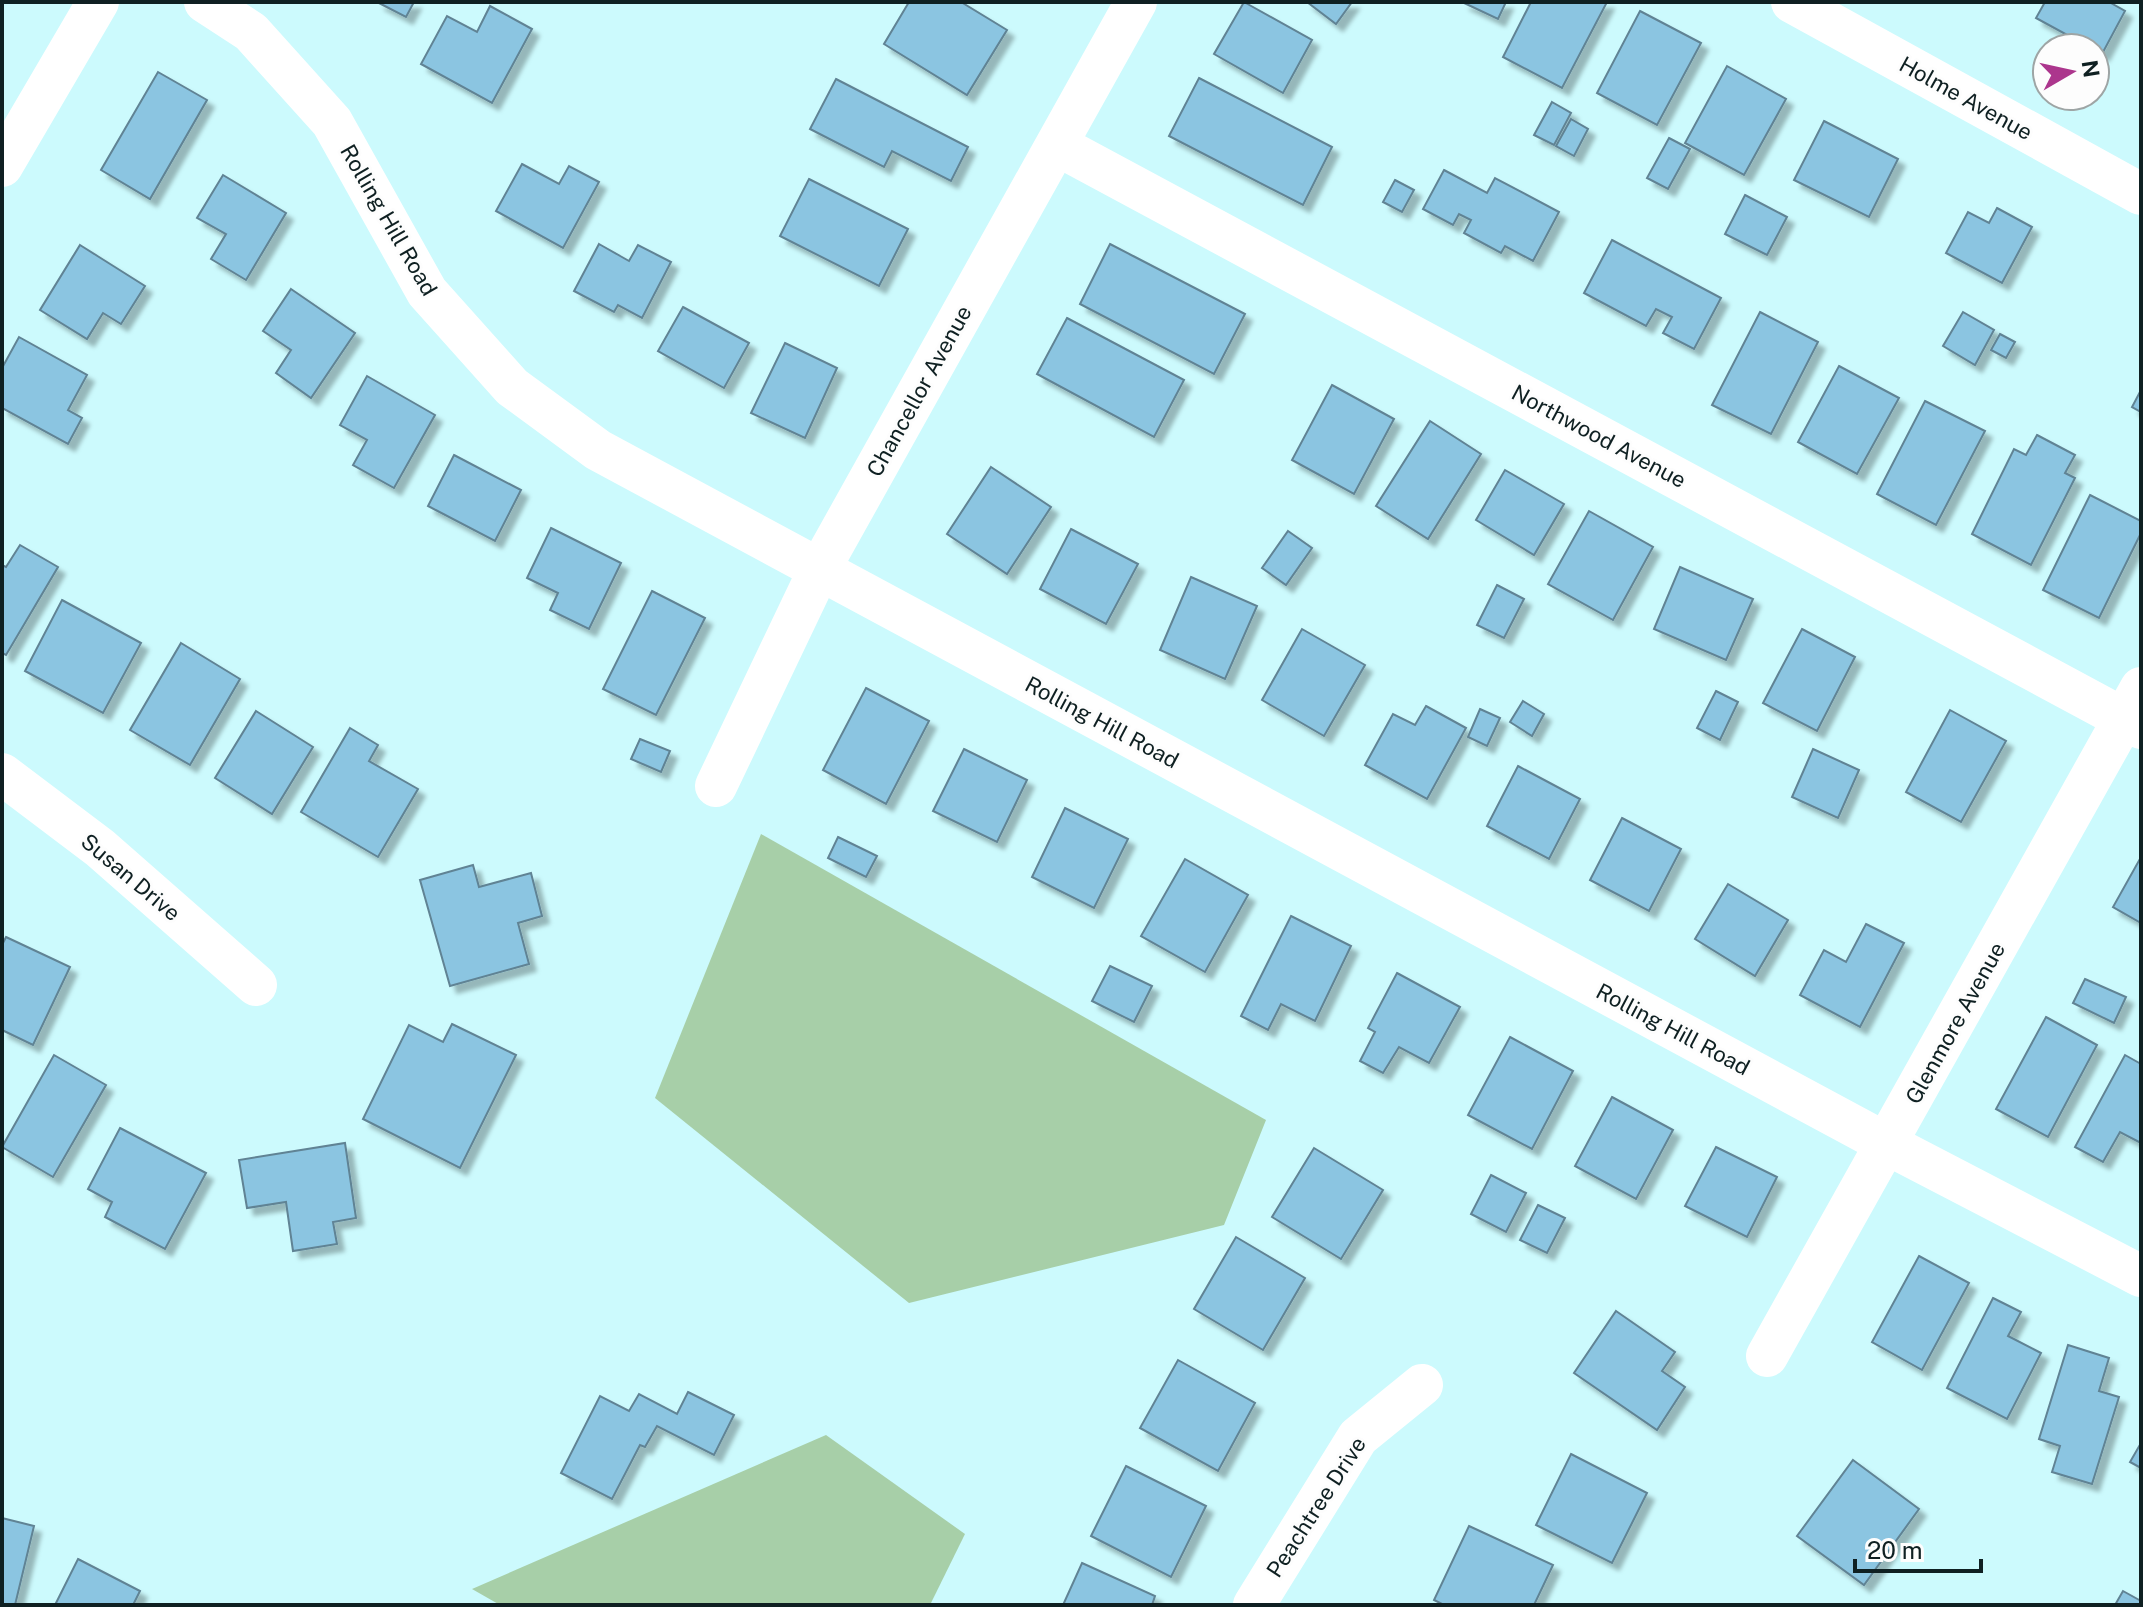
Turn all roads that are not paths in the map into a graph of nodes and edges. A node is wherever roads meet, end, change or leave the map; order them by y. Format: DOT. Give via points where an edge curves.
graph roads {
  1 [pos="98,2"];
  2 [pos="205,2"];
  3 [pos="1136,2"];
  4 [pos="1792,2"];
  5 [pos="1057,145"];
  6 [pos="2,166"];
  7 [pos="2141,194"];
  8 [pos="819,570"];
  9 [pos="2135,712"];
  10 [pos="2,774"];
  11 [pos="716,786"];
  12 [pos="256,985"];
  13 [pos="1887,1144"];
  14 [pos="2141,1276"];
  15 [pos="1767,1356"];
  16 [pos="1422,1385"];
  17 [pos="1254,1605"];
  1 -- 6 [label="street"];
  2 -- 8 [label="street, Rolling Hill Road" via="251,32 332,122 427,292 512,387 598,450"];
  3 -- 5 [label="street, Chancellor Avenue"];
  4 -- 7 [label="street, Holme Avenue"];
  5 -- 8 [label="street, Chancellor Avenue"];
  5 -- 9 [label="street, Northwood Avenue"];
  8 -- 11 [label="street, Chancellor Avenue"];
  8 -- 13 [label="street, Rolling Hill Road"];
  9 -- 13 [label="street, Glenmore Avenue"];
  10 -- 12 [label="street, Susan Drive" via="100,848"];
  13 -- 14 [label="street, Rolling Hill Road"];
  13 -- 15 [label="street, Glenmore Avenue"];
  16 -- 17 [label="street, Peachtree Drive" via="1358,1437"];
}
